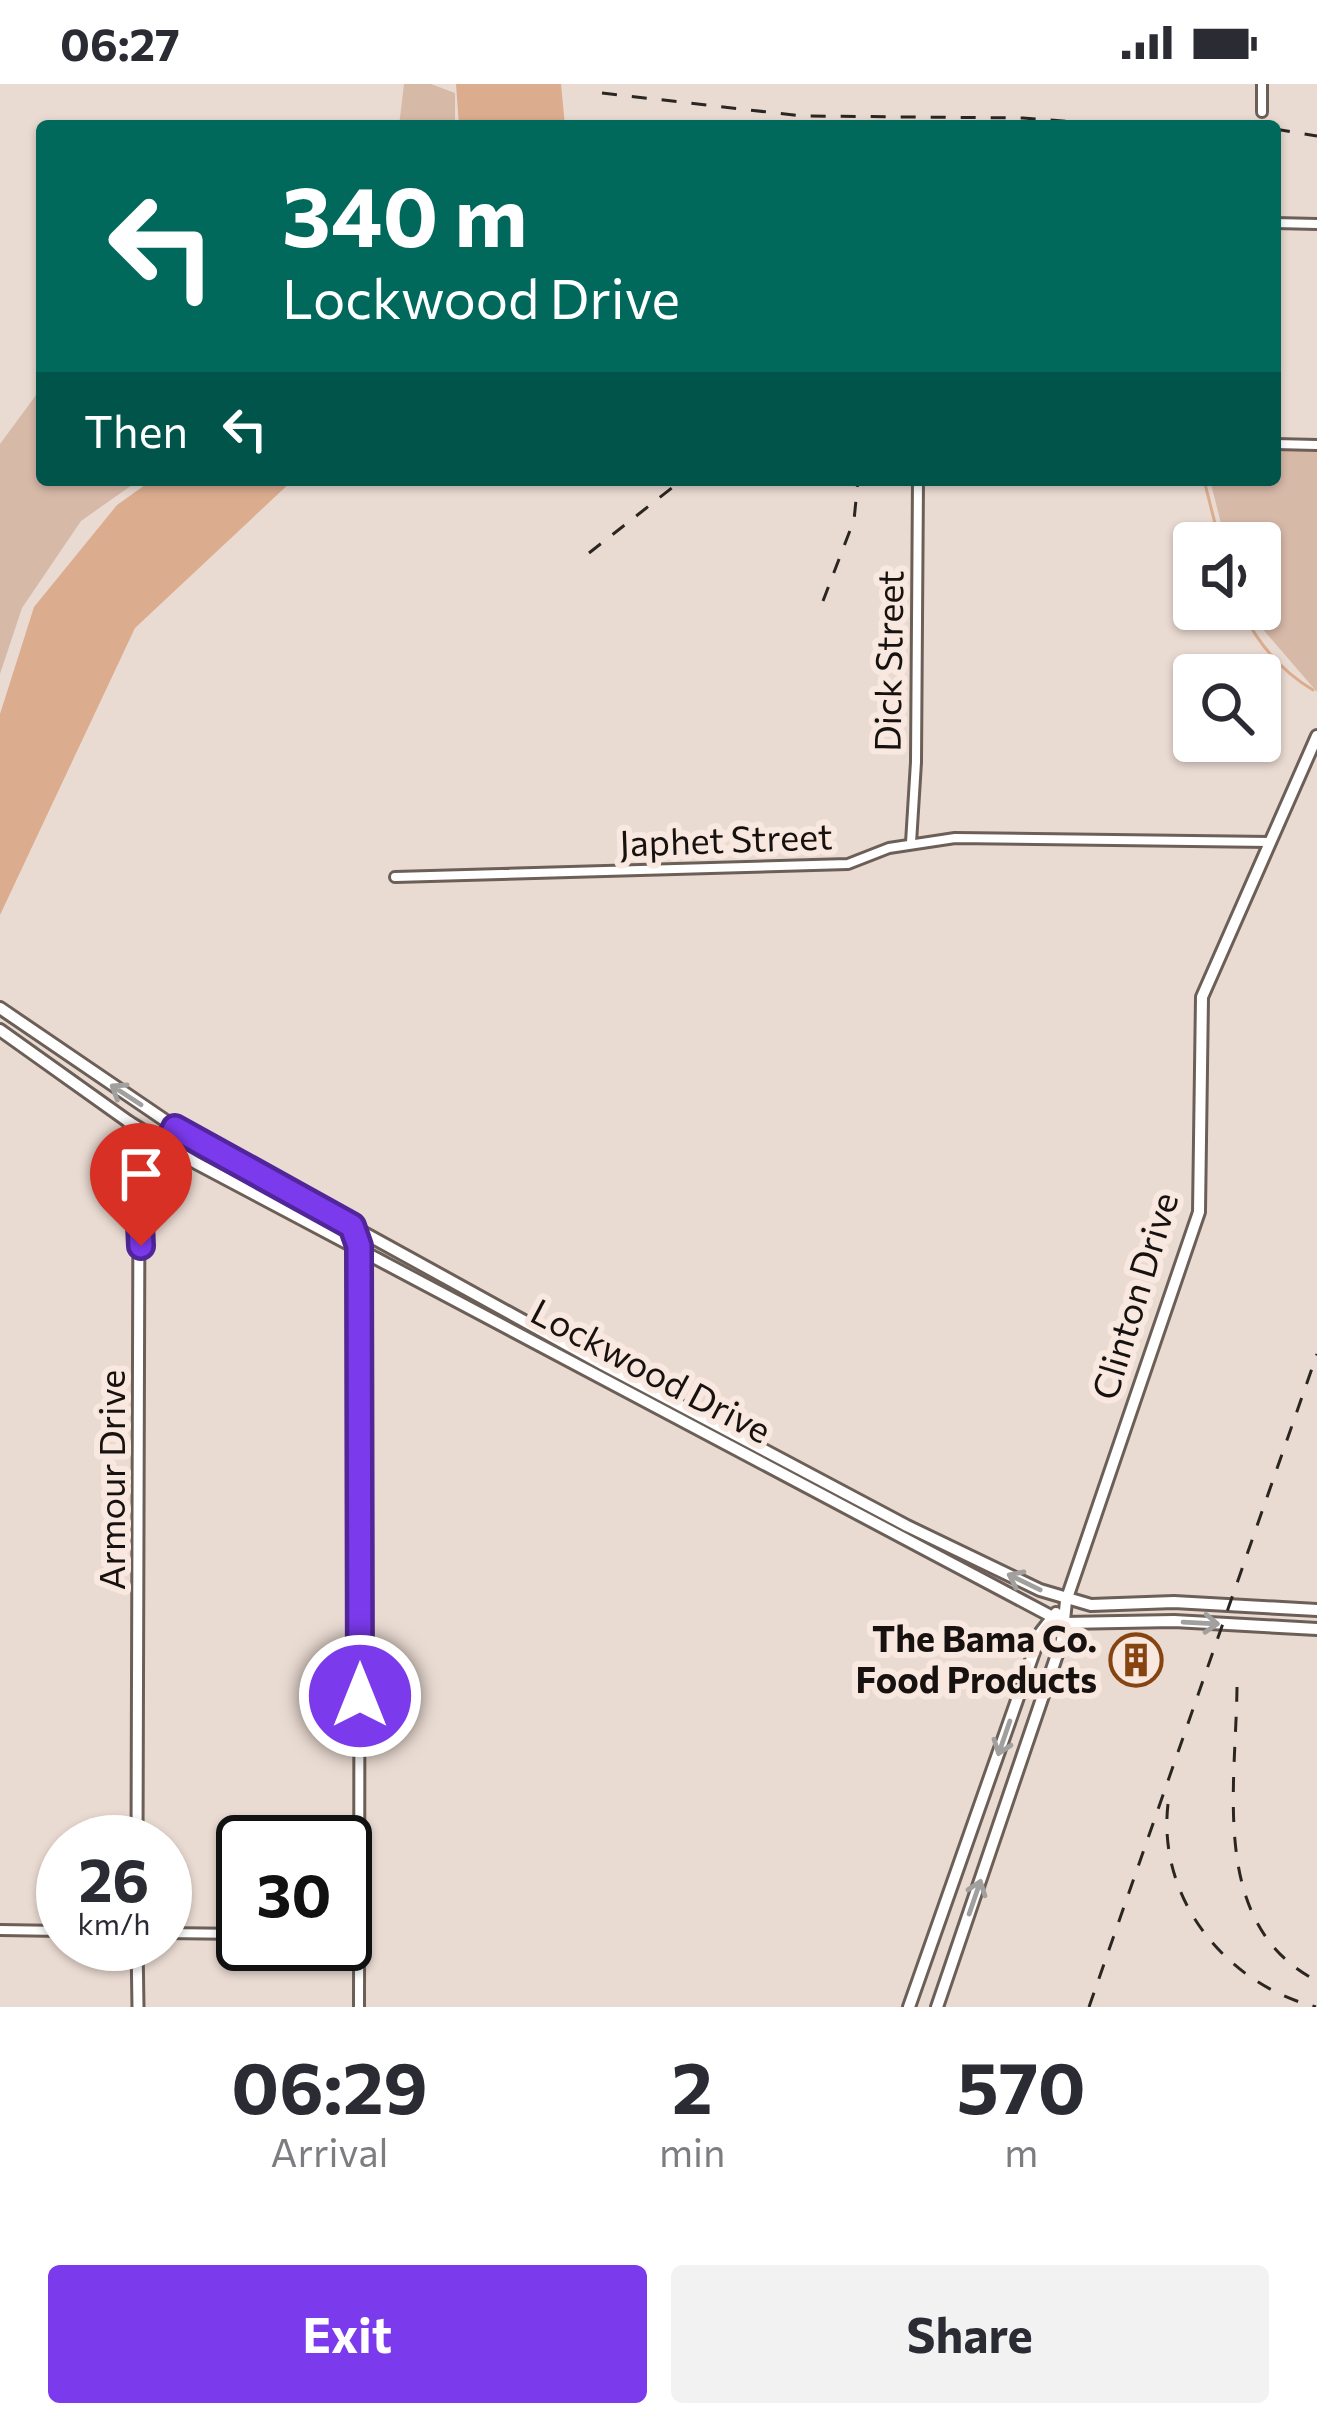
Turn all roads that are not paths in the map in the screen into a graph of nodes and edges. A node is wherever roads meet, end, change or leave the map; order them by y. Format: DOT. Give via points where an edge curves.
graph roads {
  1 [pos="1262,84"];
  2 [pos="1262,112"];
  3 [pos="1281,223"];
  4 [pos="1317,224"];
  5 [pos="1281,444"];
  6 [pos="1317,446"];
  7 [pos="918,486"];
  8 [pos="1317,736"];
  9 [pos="1271,842"];
  10 [pos="910,843"];
  11 [pos="395,877"];
  12 [pos="0,1008"];
  13 [pos="0,1030"];
  14 [pos="128,1122"];
  15 [pos="175,1128"];
  16 [pos="165,1144"];
  17 [pos="139,1202"];
  18 [pos="352,1226"];
  19 [pos="359,1246"];
  20 [pos="478,1297"];
  21 [pos="471,1310"];
  22 [pos="568,1352"];
  23 [pos="840,1490"];
  24 [pos="833,1503"];
  25 [pos="878,1510"];
  26 [pos="871,1523"];
  27 [pos="940,1541"];
  28 [pos="932,1556"];
  29 [pos="1066,1601"];
  30 [pos="1317,1610"];
  31 [pos="1058,1620"];
  32 [pos="1317,1629"];
  33 [pos="137,1815"];
  34 [pos="358,1815"];
  35 [pos="0,1930"];
  36 [pos="36,1931"];
  37 [pos="933,1942"];
  38 [pos="957,1948"];
  39 [pos="137,1971"];
  40 [pos="358,1971"];
  41 [pos="138,2007"];
  42 [pos="358,2007"];
  43 [pos="909,2007"];
  44 [pos="937,2007"];
  1 -- 2 [label="street"];
  3 -- 4 [label="street"];
  5 -- 6 [label="street"];
  7 -- 10 [label="street, Dick Street"];
  8 -- 9 [label="main road, Clinton Drive"];
  9 -- 10 [label="street, Japhet Street"];
  9 -- 29 [label="main road, Clinton Drive" via="1202,997 1199,1212"];
  10 -- 11 [label="street, Japhet Street" via="848,864"];
  15 -- 12 [label="main road, Lockwood Drive, one-way"];
  13 -- 14 [label="main road, Lockwood Drive"];
  14 -- 16 [label="main road, Lockwood Drive"];
  14 -- 17 [label="main road"];
  15 -- 16 [label="street, Armour Drive"];
  15 -- 18 [label="main road, Lockwood Drive"];
  16 -- 17 [label="street, Armour Drive"];
  16 -- 19 [label="main road, Lockwood Drive"];
  17 -- 33 [label="street, Armour Drive"];
  18 -- 19 [label="street"];
  18 -- 20 [label="main road, Lockwood Drive"];
  19 -- 21 [label="main road, Lockwood Drive"];
  19 -- 34 [label="street"];
  20 -- 21 [label="main road"];
  20 -- 22 [label="main road, Lockwood Drive"];
  21 -- 22 [label="main road, Lockwood Drive"];
  22 -- 23 [label="main road, Lockwood Drive"];
  22 -- 24 [label="main road, Lockwood Drive"];
  23 -- 24 [label="main road"];
  23 -- 25 [label="main road, Lockwood Drive"];
  24 -- 26 [label="main road, Lockwood Drive"];
  25 -- 26 [label="main road"];
  25 -- 27 [label="main road, Lockwood Drive"];
  26 -- 28 [label="main road, Lockwood Drive"];
  27 -- 28 [label="main road"];
  29 -- 27 [label="main road, Lockwood Drive, one-way"];
  28 -- 31 [label="main road, Lockwood Drive"];
  29 -- 30 [label="main road, Lockwood Drive"];
  29 -- 31 [label="main road, Clinton Drive"];
  31 -- 32 [label="main road, Lockwood Drive, one-way"];
  31 -- 37 [label="main road, Clinton Drive, one-way" via="1041,1632"];
  38 -- 31 [label="main road, Clinton Drive, one-way" via="1062,1640"];
  35 -- 36 [label="street"];
  37 -- 38 [label="main road"];
  37 -- 43 [label="main road, Clinton Drive"];
  38 -- 44 [label="main road, Clinton Drive"];
  39 -- 41 [label="street"];
  40 -- 42 [label="street"];
}
